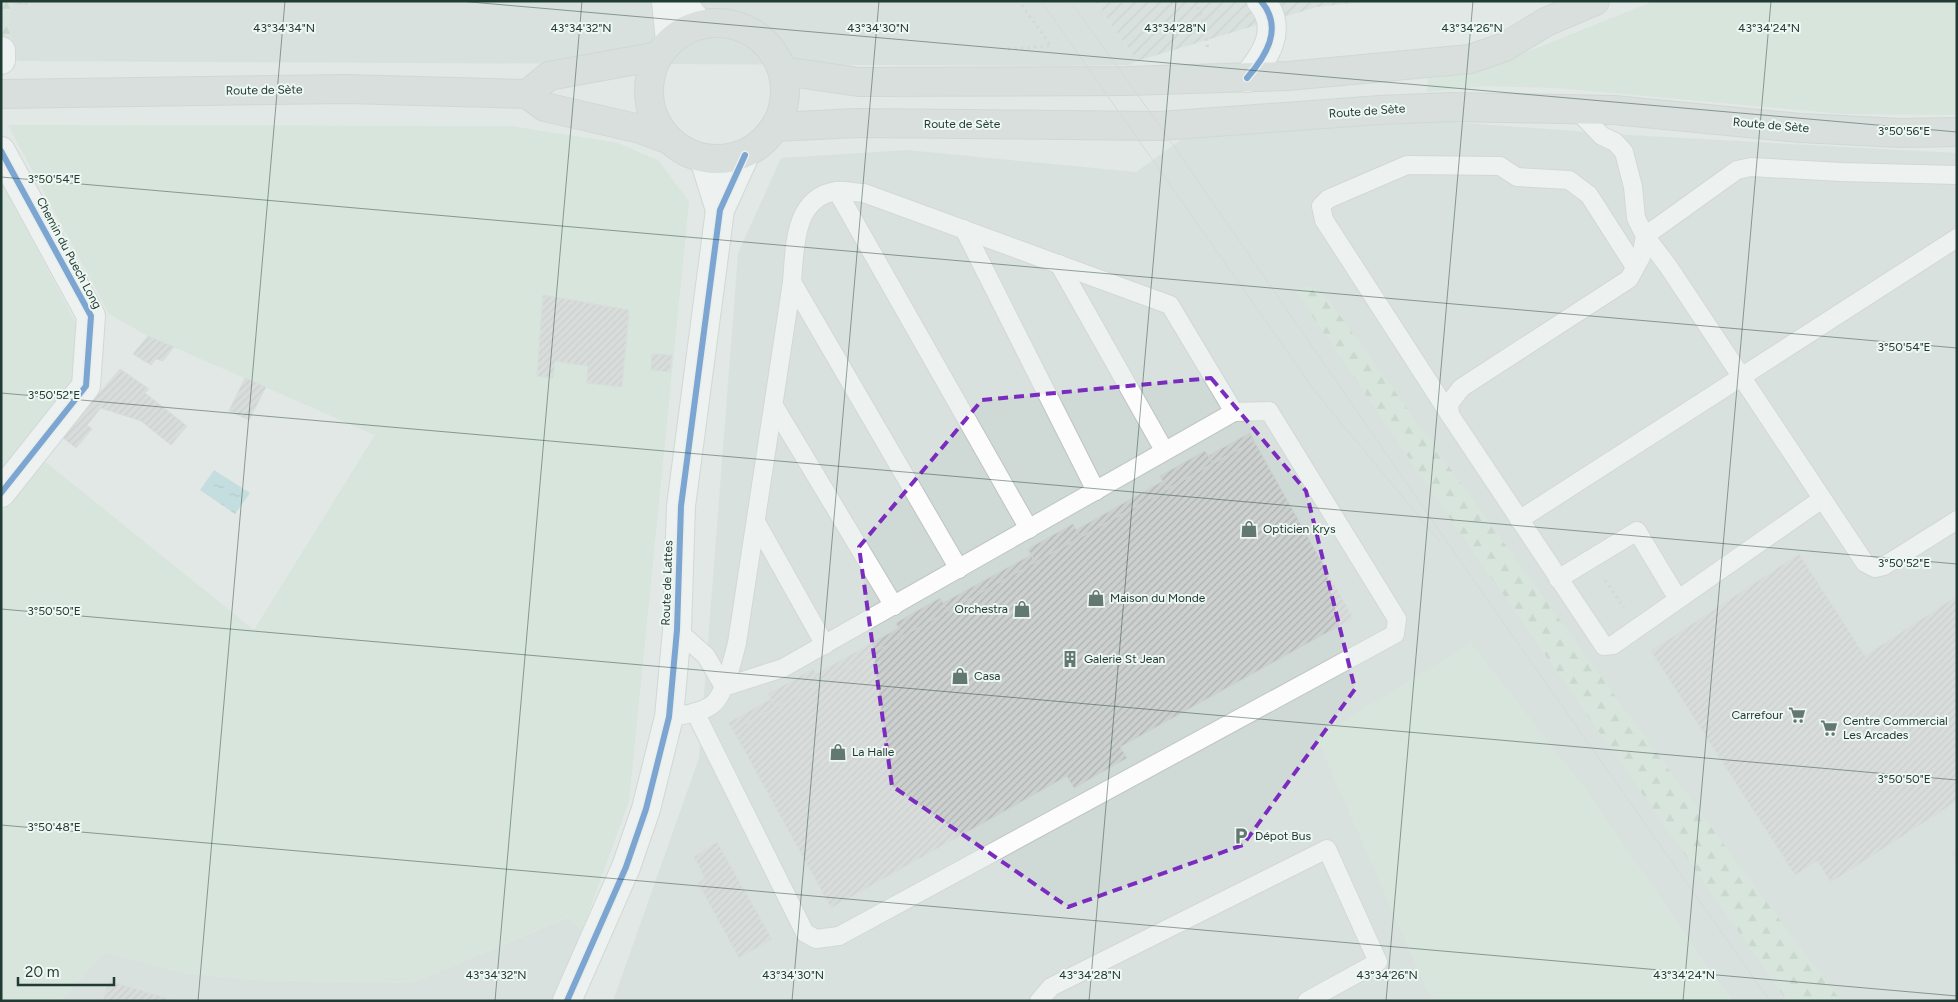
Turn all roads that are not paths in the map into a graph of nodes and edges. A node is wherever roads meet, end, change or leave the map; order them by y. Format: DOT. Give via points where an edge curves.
graph roads {
  1 [pos="666,1"];
  2 [pos="681,1"];
  3 [pos="1261,1"];
  4 [pos="1595,1"];
  5 [pos="700,25"];
  6 [pos="664,49"];
  7 [pos="1,51"];
  8 [pos="1,60"];
  9 [pos="783,71"];
  10 [pos="1247,78"];
  11 [pos="1,94"];
  12 [pos="527,94"];
  13 [pos="1575,108"];
  14 [pos="776,127"];
  15 [pos="1957,132"];
  16 [pos="667,139"];
  17 [pos="1,151"];
  18 [pos="745,154"];
  19 [pos="704,159"];
  20 [pos="1957,175"];
  21 [pos="837,191"];
  22 [pos="720,210"];
  23 [pos="964,229"];
  24 [pos="1645,236"];
  25 [pos="1957,238"];
  26 [pos="1060,264"];
  27 [pos="1635,267"];
  28 [pos="792,282"];
  29 [pos="1742,377"];
  30 [pos="774,406"];
  31 [pos="1234,412"];
  32 [pos="1450,415"];
  33 [pos="1164,450"];
  34 [pos="1096,491"];
  35 [pos="1,493"];
  36 [pos="1822,499"];
  37 [pos="1519,520"];
  38 [pos="1957,520"];
  39 [pos="756,522"];
  40 [pos="1029,529"];
  41 [pos="959,569"];
  42 [pos="1558,579"];
  43 [pos="1678,599"];
  44 [pos="894,606"];
  45 [pos="677,630"];
  46 [pos="824,645"];
  47 [pos="724,687"];
  48 [pos="682,715"];
  49 [pos="567,1001"];
  50 [pos="1039,1001"];
  51 [pos="1307,1001"];
  1 -- 6 [label="street"];
  2 -- 5 [label="street"];
  3 -- 10 [label="street" via="1269,10 1271,36 1262,61"];
  4 -- 10 [label="main road" via="1546,22 1505,47 1470,59"];
  5 -- 6 [label="main road" via="684,31"];
  5 -- 9 [label="main road" via="729,24 756,34 772,50"];
  6 -- 12 [label="main road" via="549,76"];
  6 -- 16 [label="main road" via="650,77 649,99 655,121"];
  7 -- 8 [label="street"];
  9 -- 10 [label="main road" via="859,82"];
  9 -- 14 [label="main road" via="784,109"];
  11 -- 12 [label="main road, Route de Sète" via="346,89"];
  12 -- 16 [label="main road" via="545,108 640,129"];
  13 -- 14 [label="main road, Route de Sète" via="1451,107 1160,126 856,124"];
  13 -- 15 [label="main road, Route de Sète" via="1800,128"];
  13 -- 24 [label="lane" via="1602,136 1615,142 1624,152 1633,187 1636,218"];
  14 -- 18 [label="main road" via="762,143"];
  16 -- 19 [label="main road" via="684,152"];
  17 -- 35 [label="street, Chemin du Puech Long" via="91,316 86,386"];
  18 -- 19 [label="main road" via="725,160"];
  18 -- 22 [label="street, Route de Lattes"];
  19 -- 22 [label="street, Route de Lattes"];
  20 -- 24 [label="lane" via="1747,167 1737,170"];
  21 -- 23 [label="lane" via="864,193"];
  21 -- 28 [label="lane" via="813,200 802,214 795,244"];
  21 -- 40 [label="lane"];
  22 -- 45 [label="street, Route de Lattes" via="681,506"];
  23 -- 26 [label="lane"];
  23 -- 34 [label="lane"];
  24 -- 27 [label="lane" via="1641,257"];
  24 -- 29 [label="lane"];
  25 -- 29 [label="lane"];
  26 -- 31 [label="lane" via="1170,304"];
  26 -- 33 [label="lane"];
  27 -- 32 [label="lane" via="1629,278 1462,388 1449,404"];
  27 -- 32 [label="lane" via="1589,195 1570,180 1517,177 1500,166 1407,165 1328,199 1321,206 1324,220"];
  28 -- 30 [label="lane"];
  28 -- 41 [label="lane"];
  29 -- 36 [label="lane"];
  29 -- 37 [label="lane"];
  30 -- 39 [label="lane"];
  30 -- 44 [label="lane"];
  31 -- 33 [label="lane"];
  31 -- 48 [label="lane" via="1269,411 1397,619 1395,634 839,936 816,939 805,933"];
  32 -- 37 [label="lane"];
  33 -- 34 [label="lane"];
  34 -- 40 [label="lane"];
  36 -- 38 [label="lane" via="1865,563 1875,568 1884,566"];
  36 -- 43 [label="lane"];
  37 -- 42 [label="lane"];
  39 -- 46 [label="lane"];
  39 -- 47 [label="lane" via="738,643"];
  40 -- 41 [label="lane"];
  41 -- 44 [label="lane"];
  42 -- 43 [label="lane" via="1604,646 1613,644"];
  42 -- 43 [label="lane" via="1637,531"];
  44 -- 46 [label="lane"];
  45 -- 47 [label="lane" via="706,656"];
  45 -- 48 [label="street, Route de Lattes"];
  46 -- 47 [label="lane" via="783,668"];
  47 -- 48 [label="lane" via="714,704"];
  48 -- 49 [label="street, Route de Lattes" via="626,867"];
  50 -- 51 [label="lane" via="1051,987 1327,849 1378,962"];
}
